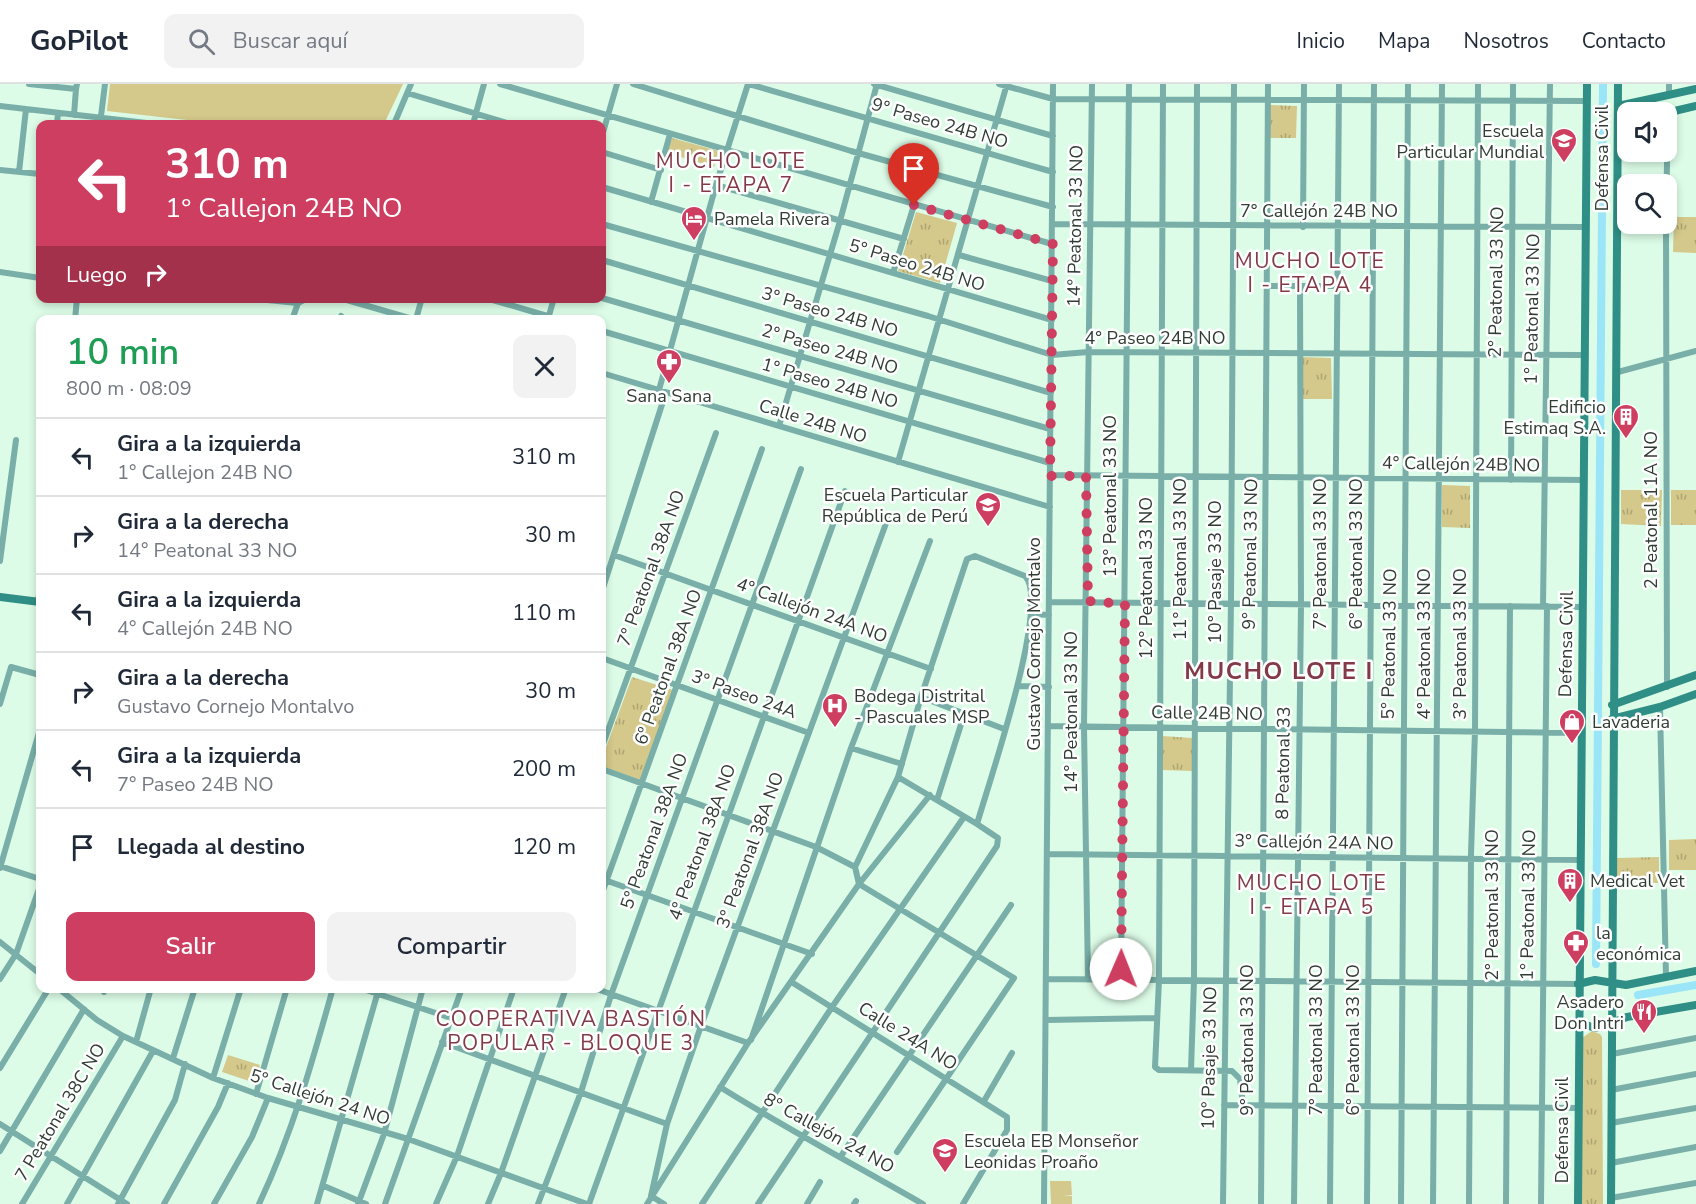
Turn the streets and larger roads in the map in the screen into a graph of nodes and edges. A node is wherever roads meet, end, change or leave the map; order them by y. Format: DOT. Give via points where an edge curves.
graph roads {
  1 [pos="29,84"];
  2 [pos="105,84"];
  3 [pos="411,84"];
  4 [pos="484,84"];
  5 [pos="500,84"];
  6 [pos="617,84"];
  7 [pos="633,84"];
  8 [pos="749,84"];
  9 [pos="876,84"];
  10 [pos="999,84"];
  11 [pos="1053,84"];
  12 [pos="1092,84"];
  13 [pos="1129,84"];
  14 [pos="1163,84"];
  15 [pos="1197,84"];
  16 [pos="1234,84"];
  17 [pos="1268,84"];
  18 [pos="1304,84"];
  19 [pos="1339,84"];
  20 [pos="1374,84"];
  21 [pos="1408,84"];
  22 [pos="1442,84"];
  23 [pos="1478,84"];
  24 [pos="1513,84"];
  25 [pos="1550,84"];
  26 [pos="1587,84"];
  27 [pos="1618,84"];
  28 [pos="1669,84"];
  29 [pos="1007,85"];
  30 [pos="76,87"];
  31 [pos="1696,89"];
  32 [pos="406,93"];
  33 [pos="1669,95"];
  34 [pos="1053,99"];
  35 [pos="1092,99"];
  36 [pos="1129,99"];
  37 [pos="1267,99"];
  38 [pos="1163,100"];
  39 [pos="1234,100"];
  40 [pos="1304,100"];
  41 [pos="1339,100"];
  42 [pos="1373,100"];
  43 [pos="1408,100"];
  44 [pos="1442,100"];
  45 [pos="1478,100"];
  46 [pos="1197,101"];
  47 [pos="1513,101"];
  48 [pos="1549,101"];
  49 [pos="1587,101"];
  50 [pos="1618,102"];
  51 [pos="1637,102"];
  52 [pos="0,106"];
  53 [pos="1696,106"];
  54 [pos="26,109"];
  55 [pos="1677,110"];
  56 [pos="58,113"];
  57 [pos="476,114"];
  58 [pos="74,115"];
  59 [pos="607,116"];
  60 [pos="738,116"];
  61 [pos="868,117"];
  62 [pos="57,120"];
  63 [pos="96,120"];
  64 [pos="100,120"];
  65 [pos="396,120"];
  66 [pos="474,120"];
  67 [pos="496,120"];
  68 [pos="606,120"];
  69 [pos="997,120"];
  70 [pos="670,134"];
  71 [pos="1053,136"];
  72 [pos="727,151"];
  73 [pos="606,153"];
  74 [pos="860,153"];
  75 [pos="988,153"];
  76 [pos="1622,162"];
  77 [pos="0,170"];
  78 [pos="661,170"];
  79 [pos="19,172"];
  80 [pos="1053,172"];
  81 [pos="36,174"];
  82 [pos="716,185"];
  83 [pos="849,186"];
  84 [pos="606,188"];
  85 [pos="978,188"];
  86 [pos="651,202"];
  87 [pos="914,205"];
  88 [pos="1053,207"];
  89 [pos="707,219"];
  90 [pos="840,220"];
  91 [pos="968,221"];
  92 [pos="1053,224"];
  93 [pos="606,225"];
  94 [pos="1090,226"];
  95 [pos="1128,226"];
  96 [pos="1198,226"];
  97 [pos="1231,226"];
  98 [pos="1303,226"];
  99 [pos="1406,226"];
  100 [pos="1162,227"];
  101 [pos="1267,227"];
  102 [pos="1337,227"];
  103 [pos="1372,227"];
  104 [pos="1440,227"];
  105 [pos="1476,227"];
  106 [pos="1511,227"];
  107 [pos="1548,227"];
  108 [pos="1586,227"];
  109 [pos="1666,234"];
  110 [pos="904,239"];
  111 [pos="1053,244"];
  112 [pos="698,252"];
  113 [pos="830,255"];
  114 [pos="958,255"];
  115 [pos="606,261"];
  116 [pos="0,273"];
  117 [pos="893,273"];
  118 [pos="36,278"];
  119 [pos="1052,281"];
  120 [pos="689,286"];
  121 [pos="821,286"];
  122 [pos="1268,286"];
  123 [pos="1300,286"];
  124 [pos="1336,286"];
  125 [pos="948,290"];
  126 [pos="606,299"];
  127 [pos="298,303"];
  128 [pos="357,303"];
  129 [pos="502,303"];
  130 [pos="294,315"];
  131 [pos="399,315"];
  132 [pos="539,315"];
  133 [pos="939,320"];
  134 [pos="1052,320"];
  135 [pos="680,321"];
  136 [pos="810,322"];
  137 [pos="606,332"];
  138 [pos="671,351"];
  139 [pos="1696,351"];
  140 [pos="1088,352"];
  141 [pos="1126,352"];
  142 [pos="1162,352"];
  143 [pos="1197,353"];
  144 [pos="1232,353"];
  145 [pos="1265,353"];
  146 [pos="1300,354"];
  147 [pos="1336,354"];
  148 [pos="1371,354"];
  149 [pos="1405,354"];
  150 [pos="1439,354"];
  151 [pos="1052,355"];
  152 [pos="1475,355"];
  153 [pos="1510,355"];
  154 [pos="1546,355"];
  155 [pos="1583,355"];
  156 [pos="800,356"];
  157 [pos="929,357"];
  158 [pos="1665,359"];
  159 [pos="1618,372"];
  160 [pos="606,374"];
  161 [pos="791,387"];
  162 [pos="919,390"];
  163 [pos="662,391"];
  164 [pos="1051,393"];
  165 [pos="910,422"];
  166 [pos="779,426"];
  167 [pos="1050,429"];
  168 [pos="716,433"];
  169 [pos="16,440"];
  170 [pos="762,449"];
  171 [pos="898,462"];
  172 [pos="1050,463"];
  173 [pos="801,469"];
  174 [pos="1050,476"];
  175 [pos="1086,476"];
  176 [pos="1125,476"];
  177 [pos="1161,476"];
  178 [pos="1196,477"];
  179 [pos="1230,477"];
  180 [pos="1266,477"];
  181 [pos="1299,478"];
  182 [pos="1335,478"];
  183 [pos="1370,478"];
  184 [pos="1404,478"];
  185 [pos="1440,479"];
  186 [pos="1476,479"];
  187 [pos="1511,480"];
  188 [pos="1546,480"];
  189 [pos="1584,480"];
  190 [pos="844,492"];
  191 [pos="1050,507"];
  192 [pos="888,518"];
  193 [pos="930,541"];
  194 [pos="615,555"];
  195 [pos="0,561"];
  196 [pos="665,573"];
  197 [pos="606,580"];
  198 [pos="711,590"];
  199 [pos="0,597"];
  200 [pos="1088,601"];
  201 [pos="36,602"];
  202 [pos="1049,602"];
  203 [pos="752,604"];
  204 [pos="1125,604"];
  205 [pos="1161,604"];
  206 [pos="1194,604"];
  207 [pos="1262,604"];
  208 [pos="1231,605"];
  209 [pos="1301,605"];
  210 [pos="1335,606"];
  211 [pos="1372,606"];
  212 [pos="1406,606"];
  213 [pos="1475,606"];
  214 [pos="1510,606"];
  215 [pos="1545,606"];
  216 [pos="1440,607"];
  217 [pos="1583,607"];
  218 [pos="1031,614"];
  219 [pos="1049,615"];
  220 [pos="798,621"];
  221 [pos="844,638"];
  222 [pos="886,652"];
  223 [pos="606,660"];
  224 [pos="630,669"];
  225 [pos="931,669"];
  226 [pos="36,674"];
  227 [pos="1696,675"];
  228 [pos="677,685"];
  229 [pos="1019,686"];
  230 [pos="1049,687"];
  231 [pos="1667,687"];
  232 [pos="1696,694"];
  233 [pos="921,697"];
  234 [pos="718,700"];
  235 [pos="0,704"];
  236 [pos="1612,705"];
  237 [pos="1660,707"];
  238 [pos="964,715"];
  239 [pos="763,716"];
  240 [pos="1612,719"];
  241 [pos="1048,726"];
  242 [pos="1084,727"];
  243 [pos="1124,727"];
  244 [pos="1160,728"];
  245 [pos="1195,728"];
  246 [pos="1004,729"];
  247 [pos="1228,729"];
  248 [pos="1264,729"];
  249 [pos="1299,729"];
  250 [pos="1334,730"];
  251 [pos="1369,730"];
  252 [pos="1403,730"];
  253 [pos="1439,730"];
  254 [pos="1475,731"];
  255 [pos="1508,732"];
  256 [pos="809,733"];
  257 [pos="1545,733"];
  258 [pos="1581,733"];
  259 [pos="606,736"];
  260 [pos="36,743"];
  261 [pos="851,747"];
  262 [pos="902,764"];
  263 [pos="606,770"];
  264 [pos="898,777"];
  265 [pos="642,784"];
  266 [pos="930,795"];
  267 [pos="682,798"];
  268 [pos="937,800"];
  269 [pos="728,815"];
  270 [pos="963,817"];
  271 [pos="977,824"];
  272 [pos="773,831"];
  273 [pos="816,847"];
  274 [pos="1047,854"];
  275 [pos="1087,854"];
  276 [pos="1124,854"];
  277 [pos="1160,855"];
  278 [pos="1195,855"];
  279 [pos="1227,856"];
  280 [pos="1263,856"];
  281 [pos="1296,856"];
  282 [pos="1333,857"];
  283 [pos="1368,858"];
  284 [pos="1402,858"];
  285 [pos="1436,858"];
  286 [pos="1471,859"];
  287 [pos="1508,859"];
  288 [pos="1543,860"];
  289 [pos="1581,860"];
  290 [pos="0,867"];
  291 [pos="855,867"];
  292 [pos="606,875"];
  293 [pos="36,878"];
  294 [pos="606,881"];
  295 [pos="859,884"];
  296 [pos="647,895"];
  297 [pos="36,897"];
  298 [pos="1011,905"];
  299 [pos="900,910"];
  300 [pos="693,911"];
  301 [pos="738,927"];
  302 [pos="939,933"];
  303 [pos="0,942"];
  304 [pos="784,943"];
  305 [pos="16,954"];
  306 [pos="812,954"];
  307 [pos="977,956"];
  308 [pos="36,971"];
  309 [pos="1696,971"];
  310 [pos="1666,977"];
  311 [pos="0,979"];
  312 [pos="1047,979"];
  313 [pos="1088,980"];
  314 [pos="1121,980"];
  315 [pos="1159,980"];
  316 [pos="1194,980"];
  317 [pos="1225,980"];
  318 [pos="1262,980"];
  319 [pos="1296,981"];
  320 [pos="1332,981"];
  321 [pos="1368,981"];
  322 [pos="1402,981"];
  323 [pos="1435,981"];
  324 [pos="1470,981"];
  325 [pos="793,982"];
  326 [pos="1507,982"];
  327 [pos="1542,982"];
  328 [pos="1578,984"];
  329 [pos="1612,985"];
  330 [pos="46,993"];
  331 [pos="64,993"];
  332 [pos="150,993"];
  333 [pos="193,993"];
  334 [pos="239,993"];
  335 [pos="286,993"];
  336 [pos="332,993"];
  337 [pos="377,993"];
  338 [pos="383,993"];
  339 [pos="421,993"];
  340 [pos="460,993"];
  341 [pos="512,993"];
  342 [pos="564,993"];
  343 [pos="606,993"];
  344 [pos="611,995"];
  345 [pos="1696,1005"];
  346 [pos="417,1006"];
  347 [pos="832,1007"];
  348 [pos="84,1009"];
  349 [pos="657,1011"];
  350 [pos="451,1018"];
  351 [pos="1157,1018"];
  352 [pos="1046,1020"];
  353 [pos="1580,1023"];
  354 [pos="1612,1023"];
  355 [pos="701,1026"];
  356 [pos="871,1031"];
  357 [pos="123,1036"];
  358 [pos="1696,1038"];
  359 [pos="136,1042"];
  360 [pos="442,1042"];
  361 [pos="750,1042"];
  362 [pos="153,1051"];
  363 [pos="1012,1053"];
  364 [pos="1612,1053"];
  365 [pos="910,1055"];
  366 [pos="173,1058"];
  367 [pos="492,1059"];
  368 [pos="185,1064"];
  369 [pos="0,1068"];
  370 [pos="1224,1069"];
  371 [pos="1191,1070"];
  372 [pos="1696,1074"];
  373 [pos="534,1075"];
  374 [pos="213,1077"];
  375 [pos="946,1077"];
  376 [pos="228,1083"];
  377 [pos="720,1087"];
  378 [pos="1611,1090"];
  379 [pos="581,1092"];
  380 [pos="256,1094"];
  381 [pos="268,1098"];
  382 [pos="984,1101"];
  383 [pos="1224,1105"];
  384 [pos="1243,1105"];
  385 [pos="1262,1105"];
  386 [pos="1295,1105"];
  387 [pos="1331,1106"];
  388 [pos="1367,1106"];
  389 [pos="1401,1106"];
  390 [pos="1434,1107"];
  391 [pos="1469,1107"];
  392 [pos="1506,1107"];
  393 [pos="300,1108"];
  394 [pos="624,1108"];
  395 [pos="1542,1108"];
  396 [pos="1579,1108"];
  397 [pos="1696,1108"];
  398 [pos="762,1113"];
  399 [pos="341,1121"];
  400 [pos="1611,1123"];
  401 [pos="0,1124"];
  402 [pos="667,1124"];
  403 [pos="12,1131"];
  404 [pos="384,1134"];
  405 [pos="801,1137"];
  406 [pos="408,1140"];
  407 [pos="1696,1147"];
  408 [pos="0,1151"];
  409 [pos="897,1152"];
  410 [pos="50,1155"];
  411 [pos="457,1156"];
  412 [pos="841,1156"];
  413 [pos="1611,1163"];
  414 [pos="501,1173"];
  415 [pos="83,1175"];
  416 [pos="820,1182"];
  417 [pos="1696,1183"];
  418 [pos="324,1186"];
  419 [pos="544,1188"];
  420 [pos="651,1196"];
  421 [pos="1611,1201"];
  422 [pos="119,1202"];
  423 [pos="358,1202"];
  424 [pos="22,1204"];
  425 [pos="67,1204"];
  426 [pos="127,1204"];
  427 [pos="164,1204"];
  428 [pos="214,1204"];
  429 [pos="259,1204"];
  430 [pos="317,1204"];
  431 [pos="366,1204"];
  432 [pos="385,1204"];
  433 [pos="436,1204"];
  434 [pos="488,1204"];
  435 [pos="538,1204"];
  436 [pos="588,1204"];
  437 [pos="647,1204"];
  438 [pos="664,1204"];
  439 [pos="702,1204"];
  440 [pos="758,1204"];
  441 [pos="807,1204"];
  442 [pos="923,1204"];
  443 [pos="963,1204"];
  444 [pos="1044,1204"];
  445 [pos="1223,1204"];
  446 [pos="1261,1204"];
  447 [pos="1294,1204"];
  448 [pos="1330,1204"];
  449 [pos="1367,1204"];
  450 [pos="1401,1204"];
  451 [pos="1433,1204"];
  452 [pos="1469,1204"];
  453 [pos="1506,1204"];
  454 [pos="1541,1204"];
  455 [pos="1578,1204"];
  1 -- 30 [label="street"];
  2 -- 64 [label="street"];
  3 -- 32 [label="street"];
  4 -- 57 [label="street"];
  5 -- 59 [label="street"];
  6 -- 59 [label="street"];
  7 -- 60 [label="street"];
  8 -- 60 [label="street"];
  8 -- 61 [label="street, 9° Paseo 24B NO"];
  9 -- 61 [label="street"];
  9 -- 69 [label="street"];
  10 -- 29 [label="street"];
  11 -- 34 [label="street, Gustavo Cornejo Montalvo"];
  12 -- 35 [label="street, 14° Peatonal 33 NO"];
  13 -- 36 [label="street, 13° Peatonal 33 NO"];
  14 -- 38 [label="street, 12° Peatonal 33 NO"];
  15 -- 46 [label="street, 11° Peatonal 33 NO"];
  16 -- 39 [label="street, 10° Pasaje 33 NO"];
  17 -- 37 [label="street, 9° Peatonal 33 NO"];
  18 -- 40 [label="street"];
  19 -- 41 [label="street, 7° Peatonal 33 NO"];
  20 -- 42 [label="street, 6° Peatonal 33 NO"];
  21 -- 43 [label="street, 5° Peatonal 33 NO"];
  22 -- 44 [label="street, 4° Peatonal 33 NO"];
  23 -- 45 [label="street, 3° Peatonal 33 NO"];
  24 -- 47 [label="street, 2° Peatonal 33 NO"];
  25 -- 48 [label="street, 1° Peatonal 33 NO"];
  26 -- 49 [label="street, Defensa Civil"];
  27 -- 50 [label="street, Defensa Civil"];
  28 -- 33 [label="street"];
  29 -- 34 [label="street"];
  29 -- 69 [label="street"];
  30 -- 58 [label="street"];
  31 -- 33 [label="street"];
  32 -- 57 [label="street"];
  32 -- 65 [label="street"];
  33 -- 51 [label="street"];
  34 -- 35 [label="street"];
  34 -- 71 [label="street, Gustavo Cornejo Montalvo"];
  35 -- 36 [label="street"];
  35 -- 94 [label="street, 14° Peatonal 33 NO"];
  36 -- 38 [label="street"];
  36 -- 95 [label="street, 13° Peatonal 33 NO"];
  37 -- 39 [label="street"];
  37 -- 40 [label="street"];
  37 -- 101 [label="street, 9° Peatonal 33 NO"];
  38 -- 46 [label="street"];
  38 -- 100 [label="street, 12° Peatonal 33 NO"];
  39 -- 46 [label="street"];
  39 -- 97 [label="street, 10° Pasaje 33 NO"];
  40 -- 41 [label="street"];
  40 -- 98 [label="street"];
  41 -- 42 [label="street"];
  41 -- 102 [label="street, 7° Peatonal 33 NO"];
  42 -- 43 [label="street"];
  42 -- 103 [label="street, 6° Peatonal 33 NO"];
  43 -- 44 [label="street"];
  43 -- 99 [label="street, 5° Peatonal 33 NO"];
  44 -- 45 [label="street"];
  44 -- 104 [label="street, 4° Peatonal 33 NO"];
  45 -- 47 [label="street"];
  45 -- 105 [label="street, 3° Peatonal 33 NO"];
  46 -- 96 [label="street, 11° Peatonal 33 NO"];
  47 -- 48 [label="street"];
  47 -- 106 [label="street, 2° Peatonal 33 NO"];
  48 -- 49 [label="street"];
  48 -- 107 [label="street, 1° Peatonal 33 NO"];
  49 -- 108 [label="street, Defensa Civil"];
  52 -- 54 [label="street"];
  53 -- 55 [label="street"];
  54 -- 56 [label="street"];
  54 -- 79 [label="street"];
  56 -- 58 [label="street"];
  56 -- 62 [label="street"];
  57 -- 66 [label="street"];
  57 -- 67 [label="street"];
  58 -- 63 [label="street"];
  59 -- 68 [label="street"];
  59 -- 70 [label="street"];
  60 -- 72 [label="street"];
  60 -- 74 [label="street"];
  61 -- 74 [label="street"];
  61 -- 75 [label="street, 9° Paseo 24B NO"];
  69 -- 71 [label="street"];
  69 -- 75 [label="street"];
  70 -- 72 [label="street"];
  70 -- 78 [label="street"];
  71 -- 80 [label="street, Gustavo Cornejo Montalvo"];
  72 -- 82 [label="street"];
  72 -- 83 [label="street"];
  73 -- 78 [label="street"];
  74 -- 83 [label="street"];
  74 -- 85 [label="street"];
  75 -- 80 [label="street, 9° Paseo 24B NO"];
  75 -- 85 [label="street"];
  76 -- 159 [label="street, Defensa Civil"];
  77 -- 79 [label="street"];
  78 -- 86 [label="street"];
  79 -- 81 [label="street"];
  80 -- 88 [label="street, Gustavo Cornejo Montalvo"];
  82 -- 89 [label="street"];
  82 -- 90 [label="street"];
  83 -- 87 [label="street"];
  83 -- 90 [label="street"];
  84 -- 86 [label="street, 5° Paseo 24B NO"];
  85 -- 88 [label="street"];
  85 -- 91 [label="street"];
  86 -- 89 [label="street, 5° Paseo 24B NO"];
  87 -- 91 [label="street"];
  87 -- 110 [label="street"];
  88 -- 92 [label="street, Gustavo Cornejo Montalvo"];
  89 -- 112 [label="street"];
  89 -- 113 [label="street, 5° Paseo 24B NO"];
  90 -- 110 [label="street"];
  90 -- 113 [label="street"];
  91 -- 111 [label="street"];
  91 -- 114 [label="street"];
  92 -- 94 [label="street, 7° Callejón 24B NO"];
  92 -- 111 [label="street, Gustavo Cornejo Montalvo"];
  93 -- 112 [label="street, 4° Paseo 24B NO"];
  94 -- 95 [label="street, 7° Callejón 24B NO"];
  94 -- 140 [label="street, 14° Peatonal 33 NO"];
  95 -- 100 [label="street, 7° Callejón 24B NO"];
  95 -- 141 [label="street, 13° Peatonal 33 NO"];
  96 -- 97 [label="street, 7° Callejón 24B NO"];
  96 -- 100 [label="street, 7° Callejón 24B NO"];
  96 -- 143 [label="street, 11° Peatonal 33 NO"];
  97 -- 101 [label="street, 7° Callejón 24B NO"];
  97 -- 144 [label="street, 10° Pasaje 33 NO"];
  98 -- 101 [label="street, 7° Callejón 24B NO"];
  98 -- 102 [label="street, 7° Callejón 24B NO"];
  99 -- 103 [label="street, 7° Callejón 24B NO"];
  99 -- 104 [label="street, 7° Callejón 24B NO"];
  99 -- 149 [label="street, 5° Peatonal 33 NO"];
  100 -- 142 [label="street, 12° Peatonal 33 NO"];
  101 -- 122 [label="street, 9° Peatonal 33 NO"];
  102 -- 103 [label="street, 7° Callejón 24B NO"];
  102 -- 124 [label="street, 7° Peatonal 33 NO"];
  103 -- 148 [label="street, 6° Peatonal 33 NO"];
  104 -- 105 [label="street, 7° Callejón 24B NO"];
  104 -- 150 [label="street, 4° Peatonal 33 NO"];
  105 -- 106 [label="street, 7° Callejón 24B NO"];
  105 -- 152 [label="street, 3° Peatonal 33 NO"];
  106 -- 107 [label="street, 7° Callejón 24B NO"];
  106 -- 153 [label="street, 2° Peatonal 33 NO"];
  107 -- 108 [label="street, 7° Callejón 24B NO"];
  107 -- 154 [label="street, 1° Peatonal 33 NO"];
  108 -- 155 [label="street, Defensa Civil"];
  109 -- 158 [label="street, 2 Peatonal 11A NO"];
  110 -- 117 [label="street"];
  111 -- 119 [label="street, Gustavo Cornejo Montalvo"];
  112 -- 120 [label="street"];
  112 -- 121 [label="street, 4° Paseo 24B NO"];
  113 -- 117 [label="street, 5° Paseo 24B NO"];
  113 -- 121 [label="street"];
  114 -- 119 [label="street"];
  114 -- 125 [label="street"];
  115 -- 120 [label="street, 3° Paseo 24B NO"];
  116 -- 118 [label="street"];
  117 -- 125 [label="street, 5° Paseo 24B NO"];
  119 -- 134 [label="street, Gustavo Cornejo Montalvo"];
  120 -- 135 [label="street"];
  120 -- 136 [label="street, 3° Paseo 24B NO"];
  121 -- 133 [label="street, 4° Paseo 24B NO"];
  121 -- 136 [label="street"];
  122 -- 123 [label="street"];
  122 -- 145 [label="street, 9° Peatonal 33 NO"];
  123 -- 124 [label="street"];
  123 -- 146 [label="street, 8 Peatonal 33"];
  124 -- 147 [label="street, 7° Peatonal 33 NO"];
  125 -- 133 [label="street"];
  125 -- 134 [label="street, 5° Paseo 24B NO"];
  126 -- 135 [label="street, 2° Paseo 24B NO"];
  127 -- 130 [label="street"];
  128 -- 131 [label="street"];
  129 -- 132 [label="street"];
  133 -- 151 [label="street, 4° Paseo 24B NO"];
  133 -- 157 [label="street"];
  134 -- 151 [label="street, Gustavo Cornejo Montalvo"];
  135 -- 138 [label="street"];
  135 -- 156 [label="street, 2° Paseo 24B NO"];
  136 -- 156 [label="street"];
  136 -- 157 [label="street, 3° Paseo 24B NO"];
  137 -- 138 [label="street, 1° Paseo 24B NO"];
  138 -- 161 [label="street, 1° Paseo 24B NO"];
  138 -- 163 [label="street"];
  139 -- 158 [label="street"];
  140 -- 141 [label="street, 4° Paseo 24B NO"];
  140 -- 151 [label="street, 4° Paseo 24B NO"];
  140 -- 175 [label="street, 14° Peatonal 33 NO"];
  141 -- 142 [label="street, 4° Paseo 24B NO"];
  141 -- 176 [label="street, 13° Peatonal 33 NO"];
  142 -- 143 [label="street, 4° Paseo 24B NO"];
  142 -- 177 [label="street, 12° Peatonal 33 NO"];
  143 -- 144 [label="street, 4° Paseo 24B NO"];
  143 -- 178 [label="street, 11° Peatonal 33 NO"];
  144 -- 145 [label="street, 4° Paseo 24B NO"];
  144 -- 179 [label="street, 10° Pasaje 33 NO"];
  145 -- 146 [label="street, 4° Paseo 24B NO"];
  145 -- 180 [label="street, 9° Peatonal 33 NO"];
  146 -- 147 [label="street, 4° Paseo 24B NO"];
  146 -- 181 [label="street, 8 Peatonal 33"];
  147 -- 148 [label="street, 4° Paseo 24B NO"];
  147 -- 182 [label="street, 7° Peatonal 33 NO"];
  148 -- 149 [label="street, 4° Paseo 24B NO"];
  148 -- 183 [label="street, 6° Peatonal 33 NO"];
  149 -- 150 [label="street, 4° Paseo 24B NO"];
  149 -- 184 [label="street, 5° Peatonal 33 NO"];
  150 -- 152 [label="street, 4° Paseo 24B NO"];
  150 -- 185 [label="street, 4° Peatonal 33 NO"];
  151 -- 164 [label="street, Gustavo Cornejo Montalvo"];
  152 -- 153 [label="street, 4° Paseo 24B NO"];
  152 -- 186 [label="street, 3° Peatonal 33 NO"];
  153 -- 154 [label="street, 4° Paseo 24B NO"];
  153 -- 187 [label="street, 2° Peatonal 33 NO"];
  154 -- 155 [label="street, 4° Paseo 24B NO"];
  154 -- 188 [label="street, 1° Peatonal 33 NO"];
  155 -- 189 [label="street, Defensa Civil"];
  156 -- 161 [label="street"];
  156 -- 162 [label="street, 2° Paseo 24B NO"];
  157 -- 162 [label="street"];
  157 -- 164 [label="street, 3° Paseo 24B NO"];
  158 -- 159 [label="street"];
  158 -- 231 [label="street, 2 Peatonal 11A NO"];
  159 -- 236 [label="street, Defensa Civil"];
  160 -- 163 [label="street, Calle 24B NO"];
  161 -- 165 [label="street, 1° Paseo 24B NO"];
  161 -- 166 [label="street"];
  162 -- 165 [label="street"];
  162 -- 167 [label="street, 2° Paseo 24B NO"];
  163 -- 166 [label="street, Calle 24B NO"];
  163 -- 194 [label="street"];
  164 -- 167 [label="street, Gustavo Cornejo Montalvo"];
  165 -- 171 [label="street"];
  165 -- 172 [label="street, 1° Paseo 24B NO"];
  166 -- 171 [label="street, Calle 24B NO"];
  167 -- 172 [label="street, Gustavo Cornejo Montalvo"];
  168 -- 196 [label="street, 7° Peatonal 38A NO"];
  169 -- 195 [label="street"];
  170 -- 198 [label="street, 6º Peatonal 38A NO"];
  171 -- 191 [label="street, Calle 24B NO"];
  172 -- 174 [label="street, Gustavo Cornejo Montalvo"];
  173 -- 203 [label="street, 5° Peatonal 38A NO"];
  174 -- 175 [label="street, 4° Callejón 24B NO"];
  174 -- 191 [label="street, Gustavo Cornejo Montalvo"];
  175 -- 176 [label="street, 4° Callejón 24B NO"];
  175 -- 200 [label="street, 14° Peatonal 33 NO"];
  176 -- 177 [label="street, 4° Callejón 24B NO"];
  176 -- 204 [label="street, 13° Peatonal 33 NO"];
  177 -- 178 [label="street, 4° Callejón 24B NO"];
  177 -- 205 [label="street, 12° Peatonal 33 NO"];
  178 -- 179 [label="street, 4° Callejón 24B NO"];
  178 -- 206 [label="street, 11° Peatonal 33 NO"];
  179 -- 180 [label="street, 4° Callejón 24B NO"];
  179 -- 208 [label="street, 10° Pasaje 33 NO"];
  180 -- 181 [label="street, 4° Callejón 24B NO"];
  180 -- 207 [label="street, 9° Peatonal 33 NO"];
  181 -- 182 [label="street, 4° Callejón 24B NO"];
  181 -- 209 [label="street, 8 Peatonal 33"];
  182 -- 183 [label="street, 4° Callejón 24B NO"];
  182 -- 210 [label="street, 7° Peatonal 33 NO"];
  183 -- 184 [label="street, 4° Callejón 24B NO"];
  183 -- 211 [label="street, 6° Peatonal 33 NO"];
  184 -- 185 [label="street, 4° Callejón 24B NO"];
  184 -- 212 [label="street, 5° Peatonal 33 NO"];
  185 -- 186 [label="street, 4° Callejón 24B NO"];
  185 -- 216 [label="street, 4° Peatonal 33 NO"];
  186 -- 187 [label="street, 4° Callejón 24B NO"];
  186 -- 213 [label="street, 3° Peatonal 33 NO"];
  187 -- 188 [label="street, 4° Callejón 24B NO"];
  188 -- 189 [label="street, 4° Callejón 24B NO"];
  188 -- 215 [label="street, 1° Peatonal 33 NO"];
  189 -- 217 [label="street, Defensa Civil"];
  190 -- 220 [label="street, 4° Peatonal 38A NO"];
  191 -- 202 [label="street, Gustavo Cornejo Montalvo"];
  192 -- 221 [label="street, 3° Peatonal 38A NO"];
  193 -- 222 [label="street"];
  194 -- 196 [label="street, 4° Callejón 24A NO"];
  194 -- 197 [label="street"];
  196 -- 198 [label="street, 4° Callejón 24A NO"];
  196 -- 224 [label="street, 7° Peatonal 38A NO"];
  198 -- 203 [label="street, 4° Callejón 24A NO"];
  198 -- 228 [label="street, 6º Peatonal 38A NO"];
  199 -- 201 [label="street"];
  200 -- 202 [label="street"];
  200 -- 204 [label="street"];
  200 -- 242 [label="street, 14° Peatonal 33 NO"];
  202 -- 219 [label="street, Gustavo Cornejo Montalvo"];
  203 -- 220 [label="street, 4° Callejón 24A NO"];
  203 -- 234 [label="street, 5° Peatonal 38A NO"];
  204 -- 205 [label="street"];
  204 -- 243 [label="street, 13° Peatonal 33 NO"];
  205 -- 206 [label="street"];
  205 -- 244 [label="street, 12° Peatonal 33 NO"];
  206 -- 208 [label="street"];
  206 -- 245 [label="street, 11° Peatonal 33 NO"];
  207 -- 208 [label="street"];
  207 -- 209 [label="street"];
  207 -- 248 [label="street, 9° Peatonal 33 NO"];
  208 -- 247 [label="street, 10° Pasaje 33 NO"];
  209 -- 210 [label="street"];
  209 -- 249 [label="street, 8 Peatonal 33"];
  210 -- 211 [label="street"];
  210 -- 250 [label="street, 7° Peatonal 33 NO"];
  211 -- 212 [label="street"];
  211 -- 251 [label="street, 6° Peatonal 33 NO"];
  212 -- 216 [label="street"];
  212 -- 252 [label="street, 5° Peatonal 33 NO"];
  213 -- 214 [label="street"];
  213 -- 216 [label="street"];
  213 -- 254 [label="street, 3° Peatonal 33 NO"];
  214 -- 215 [label="street"];
  214 -- 255 [label="street, 2° Peatonal 33 NO"];
  215 -- 217 [label="street"];
  215 -- 257 [label="street, 1° Peatonal 33 NO"];
  216 -- 253 [label="street, 4° Peatonal 33 NO"];
  217 -- 258 [label="street, Defensa Civil"];
  218 -- 219 [label="street"];
  218 -- 225 [label="street" via="1028,578 975,556 967,559"];
  218 -- 229 [label="street"];
  219 -- 230 [label="street, Gustavo Cornejo Montalvo"];
  220 -- 221 [label="street, 4° Callejón 24A NO"];
  220 -- 239 [label="street, 4° Peatonal 38A NO"];
  221 -- 222 [label="street, 4° Callejón 24A NO"];
  221 -- 256 [label="street, 3° Peatonal 38A NO"];
  222 -- 225 [label="street, 4° Callejón 24A NO"];
  222 -- 261 [label="street"];
  223 -- 224 [label="street, 3° Paseo 24A"];
  224 -- 228 [label="street, 3° Paseo 24A"];
  224 -- 259 [label="street, 7° Peatonal 38A NO"];
  225 -- 233 [label="street"];
  226 -- 235 [label="street" via="13,667 9,670"];
  227 -- 231 [label="street"];
  228 -- 234 [label="street, 3° Paseo 24A"];
  228 -- 265 [label="street, 6º Peatonal 38A NO"];
  229 -- 230 [label="street"];
  229 -- 246 [label="street"];
  230 -- 241 [label="street, Gustavo Cornejo Montalvo"];
  231 -- 236 [label="street"];
  232 -- 237 [label="street"];
  233 -- 238 [label="street"];
  233 -- 262 [label="street"];
  234 -- 239 [label="street, 3° Paseo 24A"];
  234 -- 267 [label="street, 5° Peatonal 38A NO"];
  236 -- 240 [label="street, Defensa Civil"];
  237 -- 240 [label="street"];
  237 -- 310 [label="street"];
  238 -- 246 [label="street"];
  238 -- 268 [label="street"];
  239 -- 256 [label="street, 3° Paseo 24A"];
  239 -- 269 [label="street, 4° Peatonal 38A NO"];
  240 -- 329 [label="street, Defensa Civil"];
  241 -- 242 [label="street, Calle 24B NO"];
  241 -- 274 [label="street, Gustavo Cornejo Montalvo"];
  242 -- 243 [label="street, Calle 24B NO"];
  242 -- 275 [label="street, 14° Peatonal 33 NO"];
  243 -- 244 [label="street, Calle 24B NO"];
  243 -- 276 [label="street, 13° Peatonal 33 NO"];
  244 -- 245 [label="street, Calle 24B NO"];
  244 -- 277 [label="street, 12° Peatonal 33 NO"];
  245 -- 247 [label="street, Calle 24B NO"];
  245 -- 278 [label="street, 11° Peatonal 33 NO"];
  246 -- 271 [label="street"];
  247 -- 248 [label="street, Calle 24B NO"];
  247 -- 279 [label="street, 10° Pasaje 33 NO"];
  248 -- 249 [label="street, Calle 24B NO"];
  248 -- 280 [label="street, 9° Peatonal 33 NO"];
  249 -- 250 [label="street, Calle 24B NO"];
  249 -- 281 [label="street, 8 Peatonal 33"];
  250 -- 251 [label="street, Calle 24B NO"];
  250 -- 282 [label="street, 7° Peatonal 33 NO"];
  251 -- 252 [label="street, Calle 24B NO"];
  251 -- 283 [label="street, 6° Peatonal 33 NO"];
  252 -- 253 [label="street, Calle 24B NO"];
  252 -- 284 [label="street, 5° Peatonal 33 NO"];
  253 -- 254 [label="street, Calle 24B NO"];
  253 -- 285 [label="street, 4° Peatonal 33 NO"];
  254 -- 255 [label="street, Calle 24B NO"];
  254 -- 286 [label="street, 3° Peatonal 33 NO"];
  255 -- 257 [label="street, Calle 24B NO"];
  255 -- 287 [label="street, 2° Peatonal 33 NO"];
  256 -- 272 [label="street, 3° Peatonal 38A NO"];
  257 -- 258 [label="street, Calle 24B NO"];
  257 -- 288 [label="street, 1° Peatonal 33 NO"];
  258 -- 289 [label="street, Defensa Civil"];
  260 -- 290 [label="street"];
  261 -- 262 [label="street"];
  261 -- 273 [label="street"];
  262 -- 264 [label="street"];
  263 -- 265 [label="street"];
  264 -- 266 [label="street"];
  264 -- 291 [label="street"];
  265 -- 267 [label="street"];
  265 -- 292 [label="street, 6º Peatonal 38A NO"];
  266 -- 268 [label="street"];
  266 -- 295 [label="street, 3° Peatonal 38A NO"];
  267 -- 269 [label="street"];
  267 -- 296 [label="street, 5° Peatonal 38A NO"];
  268 -- 270 [label="street"];
  269 -- 272 [label="street"];
  269 -- 300 [label="street, 4° Peatonal 38A NO"];
  270 -- 271 [label="street"];
  270 -- 299 [label="street"];
  271 -- 302 [label="street" via="998,838 997,846"];
  272 -- 273 [label="street"];
  272 -- 301 [label="street, 3° Peatonal 38A NO"];
  273 -- 291 [label="street"];
  273 -- 304 [label="street"];
  274 -- 275 [label="street, 3° Callejón 24A NO"];
  274 -- 312 [label="street, Gustavo Cornejo Montalvo"];
  275 -- 276 [label="street, 3° Callejón 24A NO"];
  275 -- 313 [label="street, 14° Peatonal 33 NO"];
  276 -- 277 [label="street, 3° Callejón 24A NO"];
  276 -- 314 [label="street, 13° Peatonal 33 NO"];
  277 -- 278 [label="street, 3° Callejón 24A NO"];
  277 -- 315 [label="street, 12° Peatonal 33 NO"];
  278 -- 279 [label="street, 3° Callejón 24A NO"];
  278 -- 316 [label="street, 11° Peatonal 33 NO"];
  279 -- 280 [label="street, 3° Callejón 24A NO"];
  279 -- 317 [label="street, 10° Pasaje 33 NO"];
  280 -- 281 [label="street, 3° Callejón 24A NO"];
  280 -- 318 [label="street, 9° Peatonal 33 NO"];
  281 -- 282 [label="street, 3° Callejón 24A NO"];
  281 -- 319 [label="street, 8 Peatonal 33"];
  282 -- 283 [label="street, 3° Callejón 24A NO"];
  282 -- 320 [label="street, 7° Peatonal 33 NO"];
  283 -- 284 [label="street, 3° Callejón 24A NO"];
  283 -- 321 [label="street, 6° Peatonal 33 NO"];
  284 -- 285 [label="street, 3° Callejón 24A NO"];
  284 -- 322 [label="street, 5° Peatonal 33 NO"];
  285 -- 286 [label="street, 3° Callejón 24A NO"];
  285 -- 323 [label="street, 4° Peatonal 33 NO"];
  286 -- 287 [label="street, 3° Callejón 24A NO"];
  286 -- 324 [label="street, 3° Peatonal 33 NO"];
  287 -- 288 [label="street, 3° Callejón 24A NO"];
  287 -- 326 [label="street, 2° Peatonal 33 NO"];
  288 -- 289 [label="street, 3° Callejón 24A NO"];
  288 -- 327 [label="street, 1° Peatonal 33 NO"];
  289 -- 328 [label="street, Defensa Civil"];
  290 -- 293 [label="street"];
  291 -- 295 [label="street"];
  294 -- 296 [label="street"];
  295 -- 299 [label="street"];
  295 -- 306 [label="street, 3° Peatonal 38A NO"];
  296 -- 300 [label="street"];
  296 -- 344 [label="street, 5° Peatonal 38A NO"];
  297 -- 305 [label="street"];
  298 -- 307 [label="street"];
  299 -- 302 [label="street"];
  299 -- 347 [label="street"];
  300 -- 301 [label="street"];
  300 -- 349 [label="street, 4° Peatonal 38A NO"];
  301 -- 304 [label="street"];
  301 -- 355 [label="street, 3° Peatonal 38A NO"];
  302 -- 307 [label="street"];
  302 -- 356 [label="street"];
  303 -- 305 [label="street"];
  304 -- 306 [label="street"];
  304 -- 361 [label="street"];
  305 -- 308 [label="street"];
  305 -- 311 [label="street"];
  306 -- 325 [label="street, 3° Peatonal 38A NO"];
  307 -- 365 [label="street"];
  307 -- 375 [label="street" via="1014,978"];
  309 -- 310 [label="street"];
  310 -- 329 [label="street"];
  312 -- 313 [label="street"];
  312 -- 352 [label="street, Gustavo Cornejo Montalvo"];
  313 -- 314 [label="street"];
  314 -- 315 [label="street"];
  315 -- 316 [label="street"];
  315 -- 351 [label="street, 12° Peatonal 33 NO"];
  316 -- 317 [label="street"];
  316 -- 371 [label="street, 11° Peatonal 33 NO"];
  317 -- 318 [label="street"];
  317 -- 370 [label="street, 10° Pasaje 33 NO"];
  318 -- 319 [label="street"];
  318 -- 385 [label="street, 9° Peatonal 33 NO"];
  319 -- 320 [label="street"];
  319 -- 386 [label="street, 8 Peatonal 33"];
  320 -- 321 [label="street"];
  320 -- 387 [label="street, 7° Peatonal 33 NO"];
  321 -- 322 [label="street"];
  321 -- 388 [label="street, 6° Peatonal 33 NO"];
  322 -- 323 [label="street"];
  322 -- 389 [label="street, 5° Peatonal 33 NO"];
  323 -- 324 [label="street"];
  323 -- 390 [label="street, 4° Peatonal 33 NO"];
  324 -- 326 [label="street"];
  324 -- 391 [label="street, 3° Peatonal 33 NO"];
  325 -- 347 [label="street, Calle 24A NO"];
  325 -- 361 [label="street, 3° Peatonal 38A NO"];
  326 -- 327 [label="street"];
  326 -- 392 [label="street, 2° Peatonal 33 NO"];
  327 -- 328 [label="street"];
  327 -- 395 [label="street, 1° Peatonal 33 NO"];
  328 -- 329 [label="street" via="1595,980"];
  328 -- 353 [label="street, Defensa Civil"];
  329 -- 354 [label="street, Defensa Civil"];
  330 -- 369 [label="street"];
  331 -- 348 [label="street, 5° Callejón 24 NO"];
  332 -- 359 [label="street"];
  333 -- 366 [label="street"];
  334 -- 374 [label="street"];
  335 -- 380 [label="street"];
  336 -- 393 [label="street"];
  337 -- 399 [label="street"];
  338 -- 346 [label="street"];
  339 -- 346 [label="street"];
  340 -- 350 [label="street"];
  341 -- 367 [label="street"];
  342 -- 373 [label="street"];
  343 -- 344 [label="street"];
  344 -- 349 [label="street"];
  344 -- 379 [label="street, 5° Peatonal 38A NO"];
  345 -- 354 [label="street"];
  346 -- 350 [label="street"];
  346 -- 404 [label="street"];
  347 -- 356 [label="street, Calle 24A NO"];
  347 -- 398 [label="street"];
  348 -- 357 [label="street, 5° Callejón 24 NO"];
  348 -- 403 [label="street"];
  349 -- 355 [label="street"];
  349 -- 394 [label="street, 4° Peatonal 38A NO"];
  350 -- 360 [label="street"];
  351 -- 352 [label="street"];
  351 -- 371 [label="street, 12° Peatonal 33 NO" via="1155,1067"];
  352 -- 444 [label="street, Gustavo Cornejo Montalvo"];
  353 -- 354 [label="street" via="1596,1028"];
  353 -- 396 [label="street, Defensa Civil"];
  354 -- 364 [label="street, Defensa Civil"];
  355 -- 361 [label="street"];
  355 -- 402 [label="street, 3° Peatonal 38A NO"];
  356 -- 365 [label="street, Calle 24A NO"];
  356 -- 405 [label="street"];
  357 -- 359 [label="street, 5° Callejón 24 NO"];
  357 -- 410 [label="street, 7 Peatonal 38C NO"];
  358 -- 364 [label="street"];
  359 -- 362 [label="street, 5° Callejón 24 NO"];
  360 -- 367 [label="street"];
  360 -- 406 [label="street"];
  361 -- 377 [label="street, 3° Peatonal 38A NO"];
  362 -- 366 [label="street, 5° Callejón 24 NO"];
  362 -- 415 [label="street"];
  363 -- 382 [label="street"];
  364 -- 378 [label="street, Defensa Civil"];
  365 -- 375 [label="street, Calle 24A NO"];
  365 -- 412 [label="street"];
  366 -- 368 [label="street, 5° Callejón 24 NO"];
  367 -- 373 [label="street"];
  367 -- 411 [label="street"];
  368 -- 374 [label="street, 5° Callejón 24 NO"];
  368 -- 422 [label="street" via="175,1100"];
  370 -- 371 [label="street"];
  370 -- 383 [label="street, 10° Pasaje 33 NO"];
  370 -- 384 [label="street" via="1240,1079"];
  372 -- 378 [label="street"];
  373 -- 379 [label="street"];
  373 -- 414 [label="street"];
  374 -- 376 [label="street, 5° Callejón 24 NO"];
  375 -- 382 [label="street, Calle 24A NO"];
  375 -- 409 [label="street"];
  376 -- 380 [label="street, 5° Callejón 24 NO"];
  376 -- 427 [label="street"];
  377 -- 398 [label="street, 8° Callejón 24 NO"];
  377 -- 420 [label="street, 3° Peatonal 38A NO"];
  378 -- 400 [label="street, Defensa Civil"];
  379 -- 394 [label="street"];
  379 -- 419 [label="street, 5° Peatonal 38A NO"];
  380 -- 381 [label="street, 5° Callejón 24 NO"];
  381 -- 393 [label="street, 5° Callejón 24 NO"];
  381 -- 428 [label="street" via="252,1137"];
  382 -- 443 [label="street, Calle 24A NO" via="1007,1117 1007,1130"];
  383 -- 384 [label="street"];
  383 -- 445 [label="street, 10° Pasaje 33 NO"];
  384 -- 385 [label="street"];
  385 -- 386 [label="street"];
  385 -- 446 [label="street, 9° Peatonal 33 NO"];
  386 -- 387 [label="street"];
  386 -- 447 [label="street, 8 Peatonal 33"];
  387 -- 388 [label="street"];
  387 -- 448 [label="street, 7° Peatonal 33 NO"];
  388 -- 389 [label="street"];
  388 -- 449 [label="street, 6° Peatonal 33 NO"];
  389 -- 390 [label="street"];
  389 -- 450 [label="street, 5° Peatonal 33 NO"];
  390 -- 391 [label="street"];
  390 -- 451 [label="street, 4° Peatonal 33 NO"];
  391 -- 392 [label="street"];
  391 -- 452 [label="street, 3° Peatonal 33 NO"];
  392 -- 395 [label="street"];
  392 -- 453 [label="street, 2° Peatonal 33 NO"];
  393 -- 399 [label="street, 5° Callejón 24 NO"];
  393 -- 429 [label="street"];
  394 -- 402 [label="street"];
  394 -- 436 [label="street, 4° Peatonal 38A NO"];
  395 -- 396 [label="street"];
  395 -- 454 [label="street, 1° Peatonal 33 NO"];
  396 -- 455 [label="street, Defensa Civil"];
  397 -- 400 [label="street"];
  398 -- 405 [label="street, 8° Callejón 24 NO"];
  398 -- 439 [label="street"];
  399 -- 404 [label="street, 5° Callejón 24 NO"];
  399 -- 418 [label="street"];
  400 -- 413 [label="street, Defensa Civil"];
  401 -- 403 [label="street"];
  402 -- 420 [label="street, 3° Peatonal 38A NO"];
  403 -- 408 [label="street"];
  403 -- 410 [label="street"];
  404 -- 406 [label="street, 5° Callejón 24 NO"];
  404 -- 423 [label="street"];
  405 -- 412 [label="street, 8° Callejón 24 NO"];
  405 -- 440 [label="street"];
  406 -- 411 [label="street, 5° Callejón 24 NO"];
  406 -- 432 [label="street"];
  407 -- 413 [label="street"];
  410 -- 415 [label="street"];
  410 -- 424 [label="street, 7 Peatonal 38C NO"];
  411 -- 414 [label="street, 5° Callejón 24 NO"];
  411 -- 433 [label="street"];
  412 -- 442 [label="street, 8° Callejón 24 NO"];
  413 -- 421 [label="street, Defensa Civil"];
  414 -- 419 [label="street, 5° Callejón 24 NO"];
  414 -- 434 [label="street"];
  415 -- 422 [label="street"];
  415 -- 425 [label="street"];
  416 -- 441 [label="street"];
  417 -- 421 [label="street"];
  418 -- 423 [label="street"];
  418 -- 430 [label="street"];
  419 -- 435 [label="street, 5° Peatonal 38A NO"];
  419 -- 436 [label="street, 5° Callejón 24 NO"];
  420 -- 437 [label="street, 3° Peatonal 38A NO"];
  420 -- 438 [label="street"];
  422 -- 426 [label="street"];
  423 -- 431 [label="street"];
}
